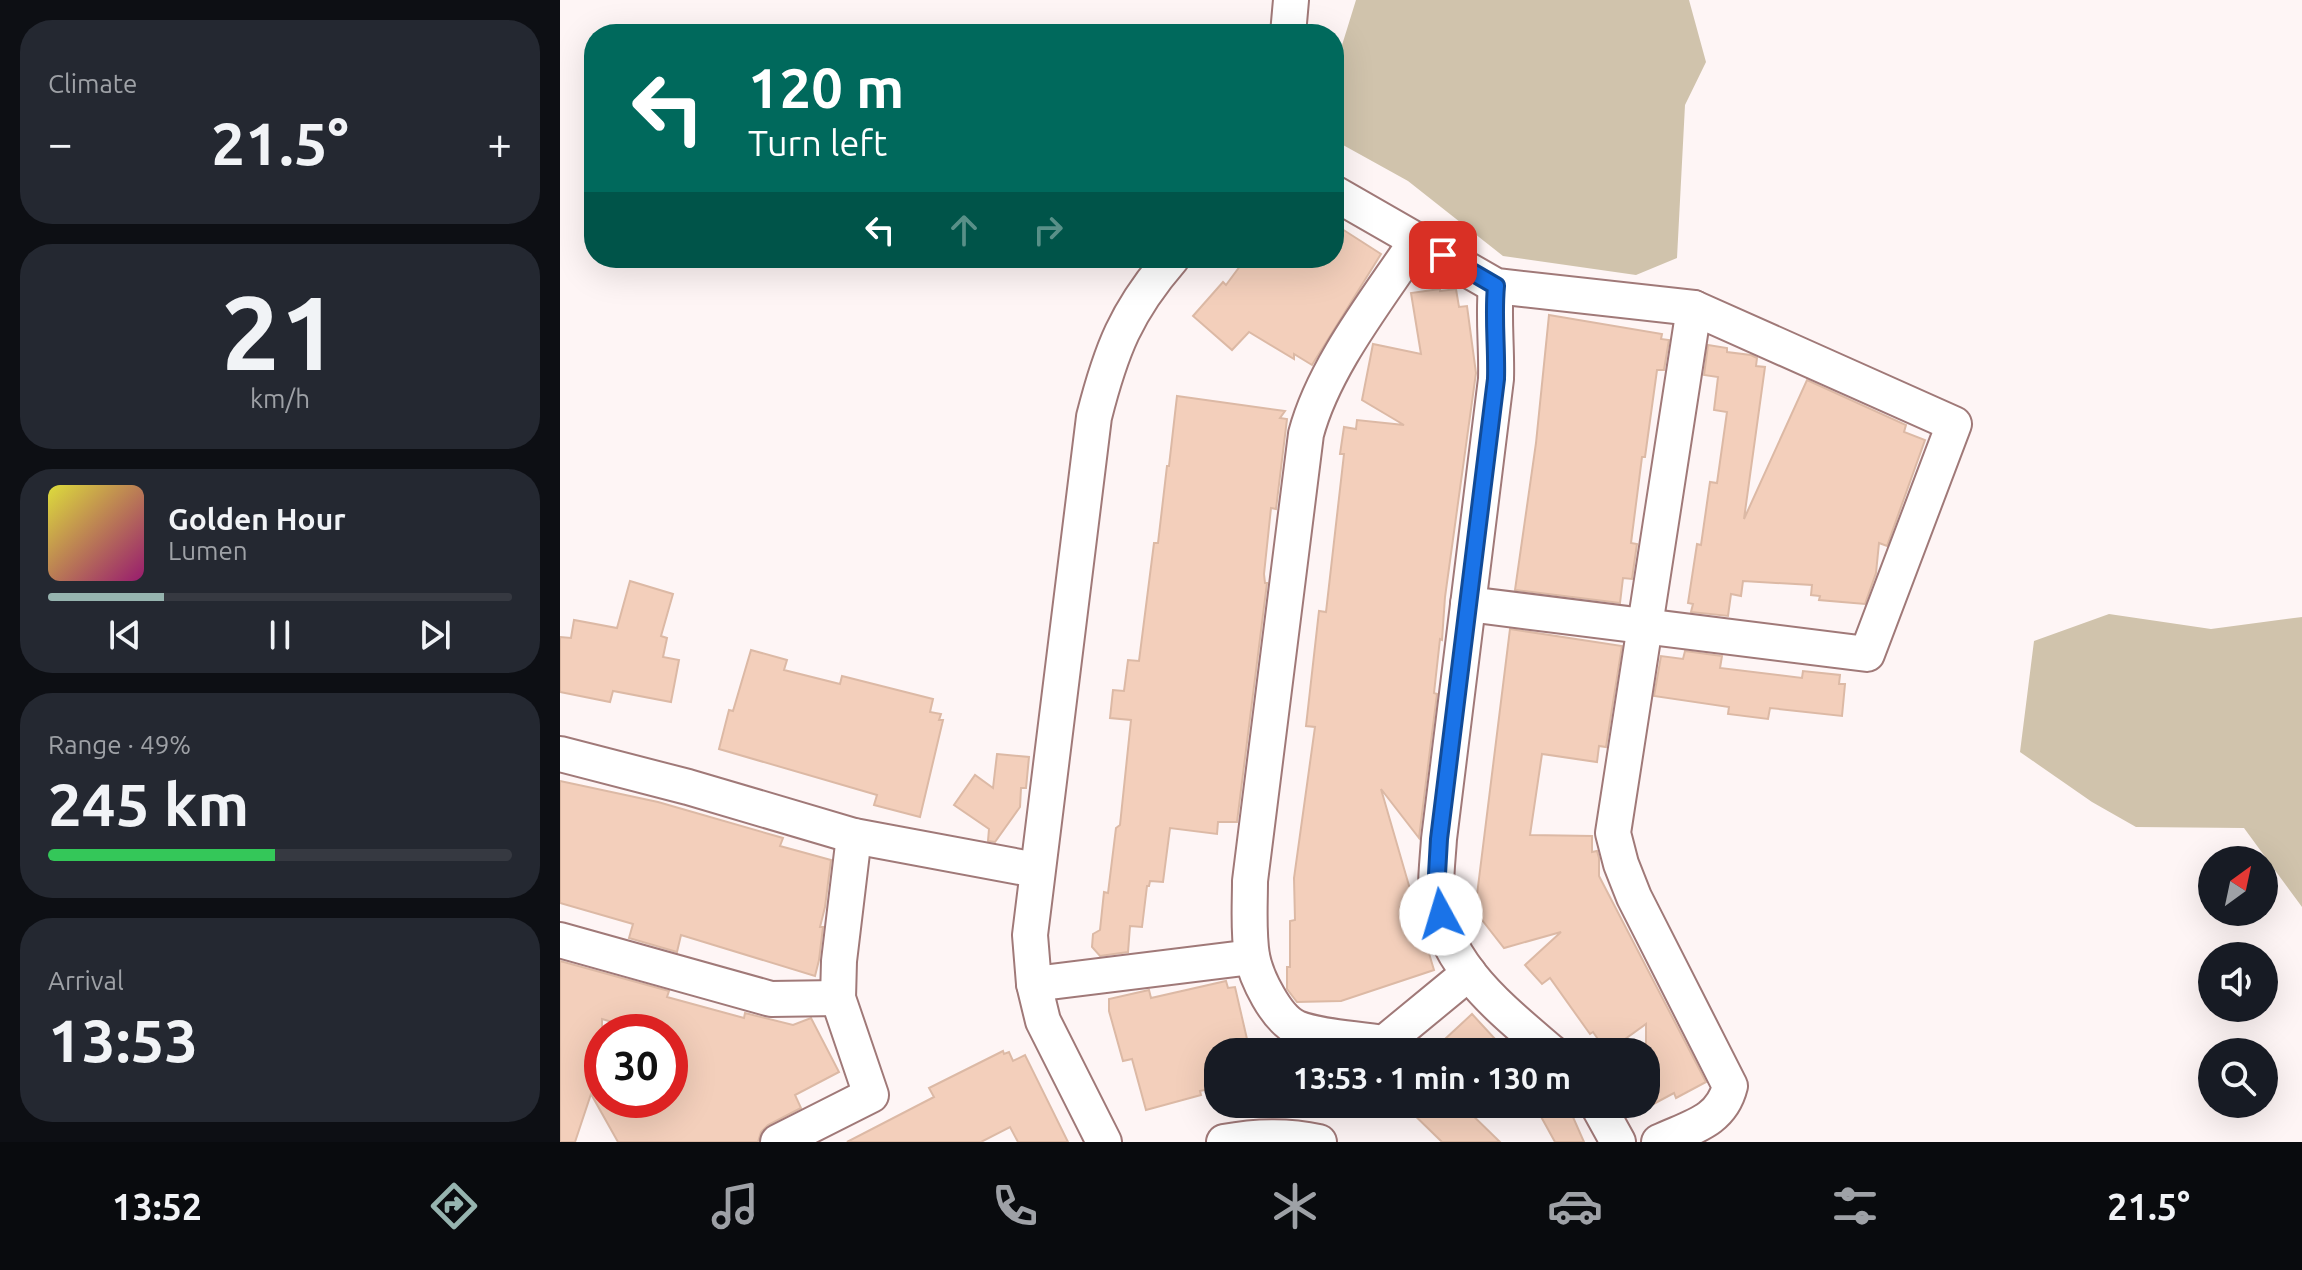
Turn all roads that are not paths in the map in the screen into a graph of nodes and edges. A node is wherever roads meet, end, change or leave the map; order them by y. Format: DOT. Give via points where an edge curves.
graph roads {
  1 [pos="1291,0"];
  2 [pos="1289,24"];
  3 [pos="1344,199"];
  4 [pos="1417,240"];
  5 [pos="1164,268"];
  6 [pos="1496,286"];
  7 [pos="1694,308"];
  8 [pos="1468,604"];
  9 [pos="1645,625"];
  10 [pos="560,754"];
  11 [pos="854,836"];
  12 [pos="1036,870"];
  13 [pos="560,940"];
  14 [pos="1252,957"];
  15 [pos="1469,973"];
  16 [pos="1034,984"];
  17 [pos="838,998"];
  18 [pos="1535,1038"];
  19 [pos="1605,1118"];
  20 [pos="778,1142"];
  21 [pos="1104,1142"];
  22 [pos="1224,1142"];
  23 [pos="1319,1142"];
  24 [pos="1618,1142"];
  25 [pos="1659,1142"];
  1 -- 2 [label="street"];
  3 -- 4 [label="street"];
  4 -- 6 [label="street"];
  4 -- 14 [label="street" via="1328,377 1306,434 1250,881"];
  5 -- 12 [label="street" via="1120,331 1094,417"];
  6 -- 7 [label="street"];
  6 -- 8 [label="street" via="1496,379"];
  7 -- 9 [label="street"];
  7 -- 9 [label="street" via="1954,424 1867,654"];
  8 -- 9 [label="street"];
  8 -- 15 [label="street" via="1436,892 1446,936"];
  9 -- 25 [label="street" via="1613,833 1634,897 1730,1086 1725,1103 1712,1117"];
  10 -- 11 [label="street"];
  11 -- 12 [label="street"];
  11 -- 17 [label="street"];
  12 -- 16 [label="street" via="1030,935"];
  13 -- 17 [label="street" via="771,999"];
  14 -- 15 [label="street" via="1279,1015 1295,1027 1384,1043"];
  14 -- 16 [label="street"];
  15 -- 18 [label="street"];
  16 -- 21 [label="street" via="1043,1021"];
  17 -- 20 [label="street" via="871,1095"];
  19 -- 24 [label="street"];
  22 -- 23 [label="street" via="1283,1136"];
}
